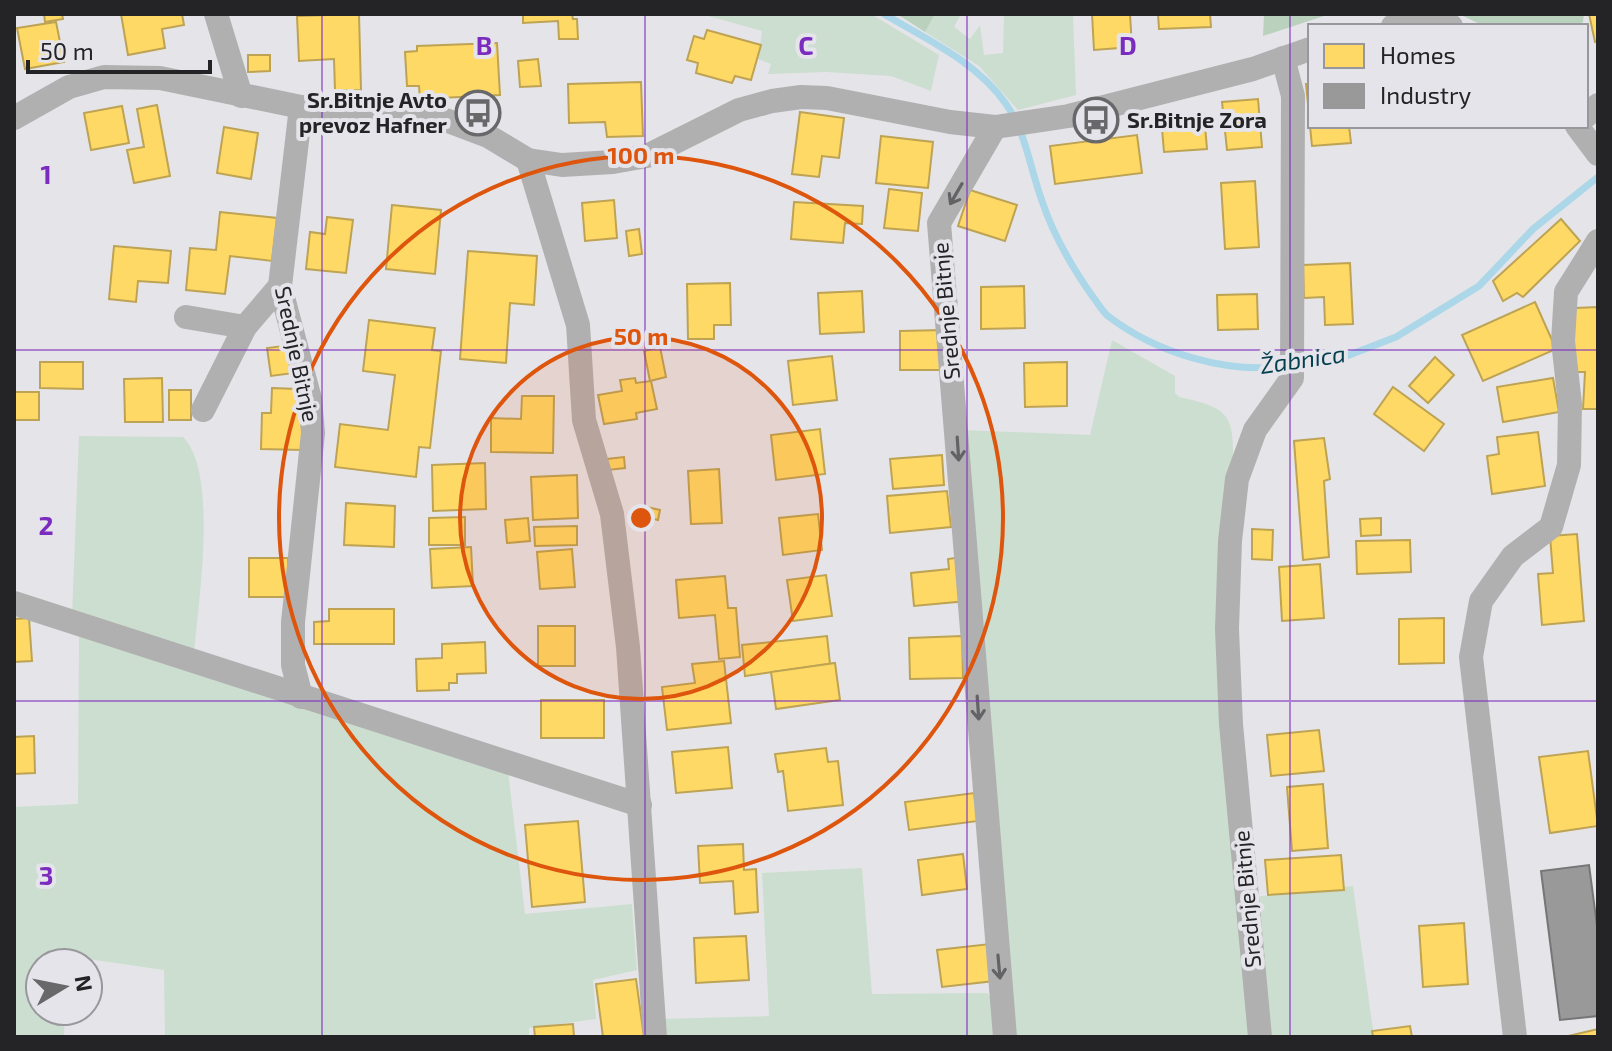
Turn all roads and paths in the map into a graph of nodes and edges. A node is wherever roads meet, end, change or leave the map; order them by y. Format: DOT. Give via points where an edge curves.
graph roads {
  1 [pos="216,14"];
  2 [pos="1405,24"];
  3 [pos="1440,24"];
  4 [pos="1308,50"];
  5 [pos="1283,58"];
  6 [pos="241,96"];
  7 [pos="301,107"];
  8 [pos="14,118"];
  9 [pos="995,127"];
  10 [pos="1579,128"];
  11 [pos="1596,151"];
  12 [pos="528,160"];
  13 [pos="1598,241"];
  14 [pos="280,286"];
  15 [pos="186,317"];
  16 [pos="245,327"];
  17 [pos="203,410"];
  18 [pos="14,603"];
  19 [pos="301,697"];
  20 [pos="640,805"];
  21 [pos="655,1037"];
  22 [pos="1005,1037"];
  23 [pos="1260,1037"];
  24 [pos="1515,1037"];
  1 -- 6 [label="street"];
  2 -- 3 [label="street"];
  4 -- 5 [label="street"];
  5 -- 9 [label="street" via="1069,116"];
  5 -- 23 [label="street, Srednje Bitnje" via="1293,96 1292,378 1255,430 1237,479 1227,629"];
  6 -- 7 [label="street"];
  6 -- 8 [label="street" via="160,78 104,77 69,87"];
  7 -- 12 [label="street" via="435,116 488,136"];
  7 -- 14 [label="street, Srednje Bitnje"];
  9 -- 12 [label="street" via="801,97 739,110 647,156 562,165"];
  9 -- 22 [label="street, Srednje Bitnje, one-way" via="939,223"];
  10 -- 11 [label="street"];
  12 -- 20 [label="street" via="578,325 584,420 612,514"];
  13 -- 24 [label="street" via="1566,292 1569,465 1551,527 1513,556 1481,601 1471,657"];
  14 -- 16 [label="street"];
  14 -- 19 [label="street, Srednje Bitnje" via="310,399 313,433 293,622 293,665"];
  15 -- 16 [label="street"];
  16 -- 17 [label="street"];
  18 -- 19 [label="street"];
  19 -- 20 [label="street"];
  20 -- 21 [label="street"];
}
